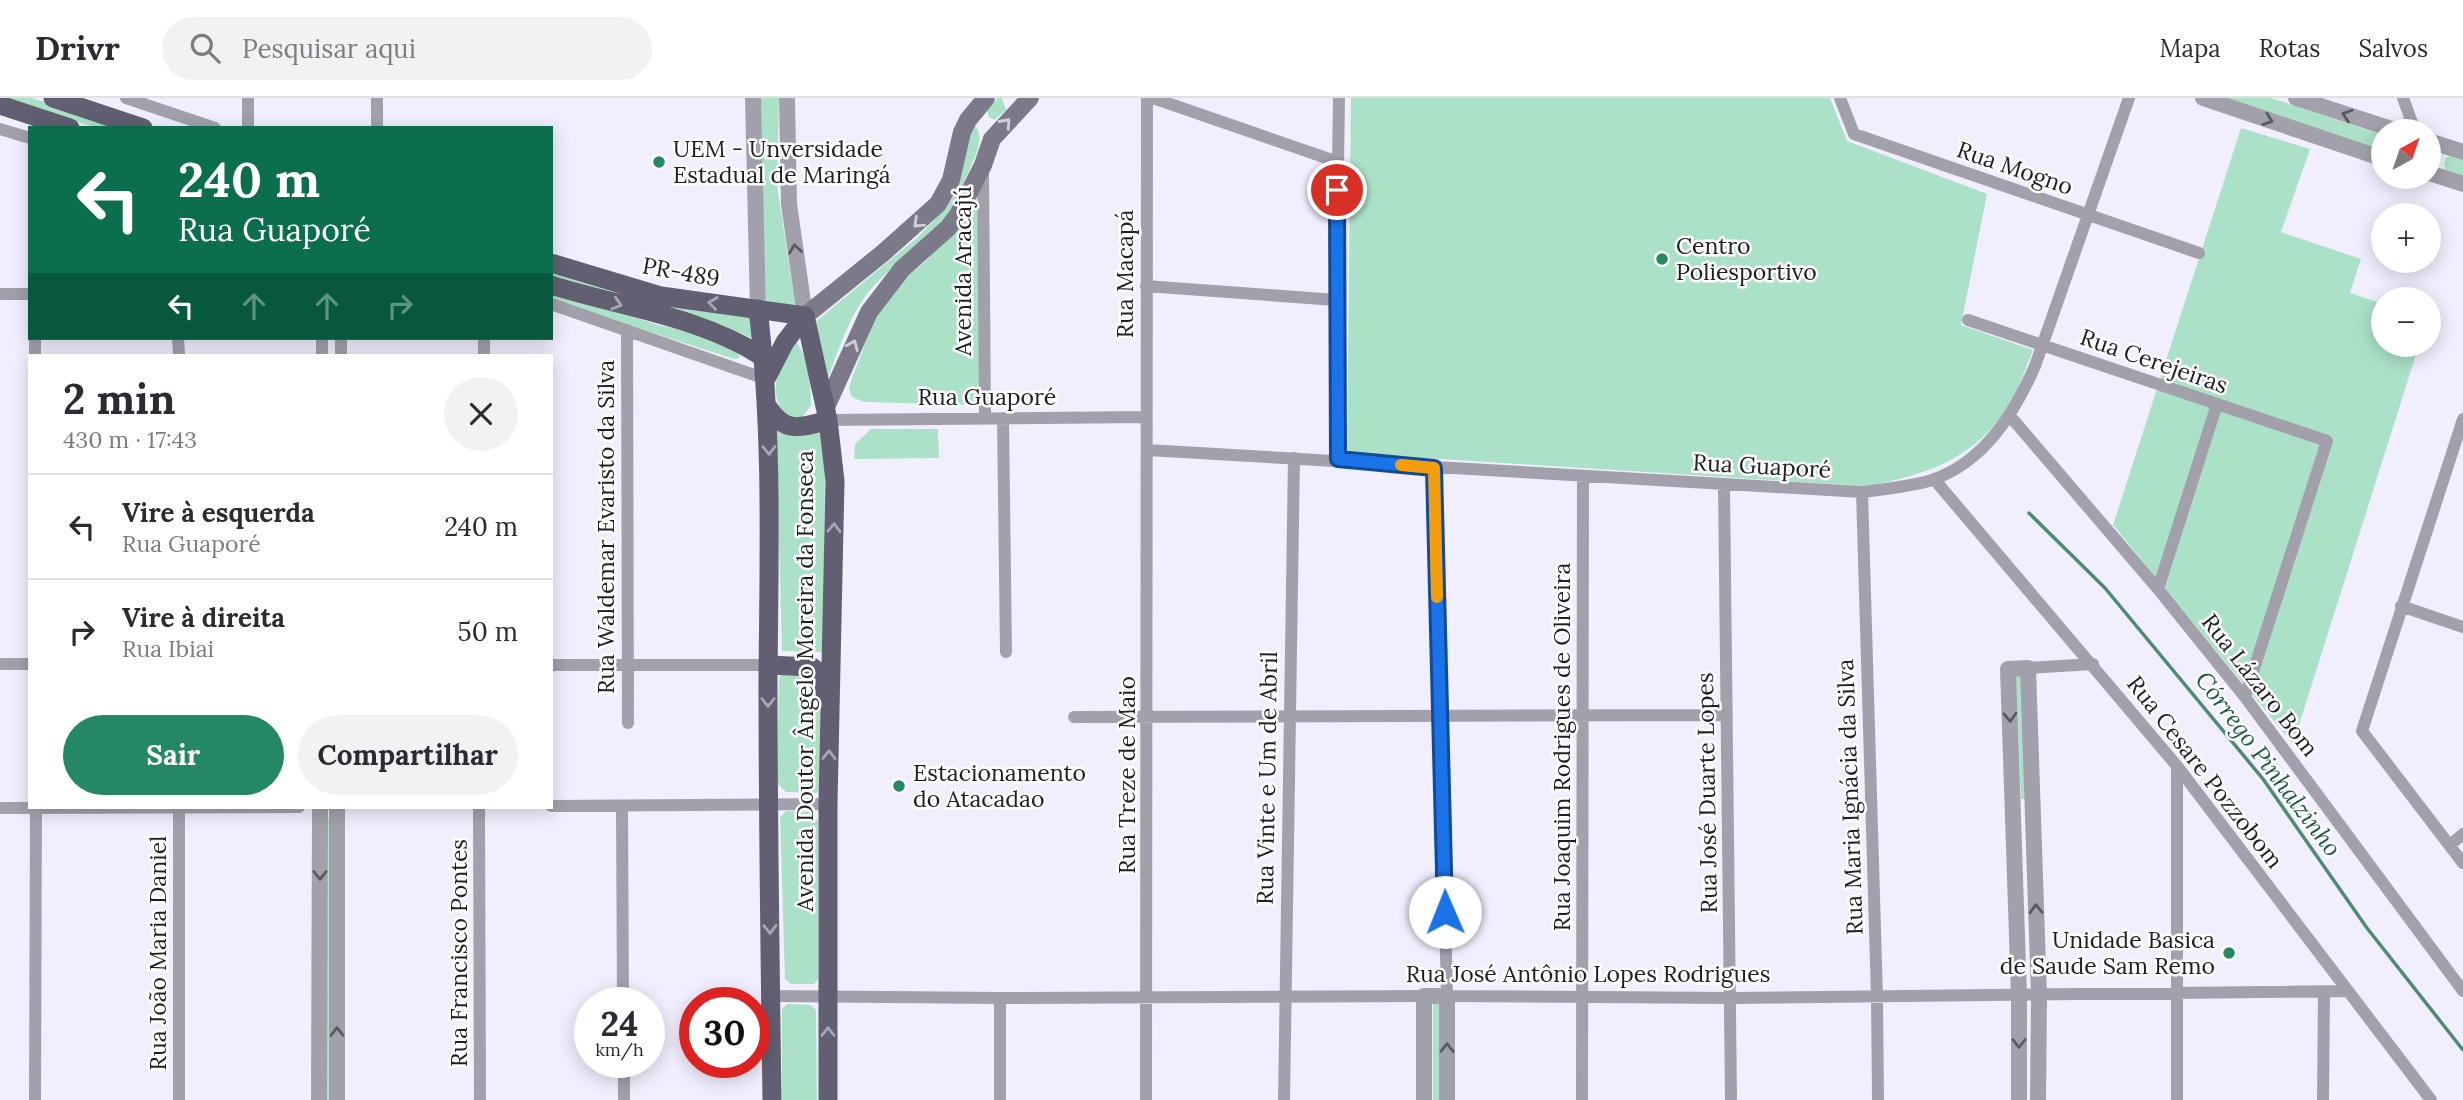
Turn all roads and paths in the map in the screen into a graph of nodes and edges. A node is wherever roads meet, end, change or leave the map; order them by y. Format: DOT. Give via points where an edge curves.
graph roads {
  1 [pos="53,98"];
  2 [pos="126,98"];
  3 [pos="248,98"];
  4 [pos="377,98"];
  5 [pos="753,98"];
  6 [pos="787,98"];
  7 [pos="1030,98"];
  8 [pos="1147,98"];
  9 [pos="1153,98"];
  10 [pos="1339,98"];
  11 [pos="1840,98"];
  12 [pos="2129,98"];
  13 [pos="2203,98"];
  14 [pos="2296,98"];
  15 [pos="2403,98"];
  16 [pos="983,99"];
  17 [pos="0,105"];
  18 [pos="2411,119"];
  19 [pos="2371,122"];
  20 [pos="64,126"];
  21 [pos="137,126"];
  22 [pos="209,126"];
  23 [pos="248,126"];
  24 [pos="377,126"];
  25 [pos="0,129"];
  26 [pos="28,137"];
  27 [pos="2441,145"];
  28 [pos="2463,152"];
  29 [pos="2371,155"];
  30 [pos="1338,162"];
  31 [pos="983,165"];
  32 [pos="2441,177"];
  33 [pos="2463,184"];
  34 [pos="2088,215"];
  35 [pos="2199,253"];
  36 [pos="553,264"];
  37 [pos="553,286"];
  38 [pos="1146,286"];
  39 [pos="0,294"];
  40 [pos="28,294"];
  41 [pos="1336,300"];
  42 [pos="553,305"];
  43 [pos="762,309"];
  44 [pos="1968,320"];
  45 [pos="799,323"];
  46 [pos="627,330"];
  47 [pos="2042,345"];
  48 [pos="764,358"];
  49 [pos="766,379"];
  50 [pos="2217,404"];
  51 [pos="768,407"];
  52 [pos="827,414"];
  53 [pos="2010,416"];
  54 [pos="1146,417"];
  55 [pos="985,418"];
  56 [pos="1003,418"];
  57 [pos="2463,419"];
  58 [pos="1147,450"];
  59 [pos="1294,458"];
  60 [pos="1338,459"];
  61 [pos="1434,468"];
  62 [pos="1583,477"];
  63 [pos="1934,479"];
  64 [pos="1724,485"];
  65 [pos="1862,492"];
  66 [pos="2158,589"];
  67 [pos="2401,606"];
  68 [pos="2463,627"];
  69 [pos="1006,652"];
  70 [pos="0,664"];
  71 [pos="28,664"];
  72 [pos="2093,664"];
  73 [pos="553,665"];
  74 [pos="626,665"];
  75 [pos="768,665"];
  76 [pos="2028,668"];
  77 [pos="2245,697"];
  78 [pos="830,708"];
  79 [pos="1727,715"];
  80 [pos="1440,716"];
  81 [pos="1583,716"];
  82 [pos="1074,717"];
  83 [pos="1147,717"];
  84 [pos="1289,717"];
  85 [pos="628,723"];
  86 [pos="2177,766"];
  87 [pos="768,804"];
  88 [pos="828,804"];
  89 [pos="553,806"];
  90 [pos="622,806"];
  91 [pos="0,808"];
  92 [pos="28,808"];
  93 [pos="36,809"];
  94 [pos="179,809"];
  95 [pos="320,809"];
  96 [pos="337,809"];
  97 [pos="479,809"];
  98 [pos="2463,834"];
  99 [pos="2450,845"];
  100 [pos="2463,863"];
  101 [pos="624,987"];
  102 [pos="2347,991"];
  103 [pos="2463,991"];
  104 [pos="2178,992"];
  105 [pos="2324,992"];
  106 [pos="2020,995"];
  107 [pos="771,996"];
  108 [pos="1148,996"];
  109 [pos="1284,996"];
  110 [pos="1424,996"];
  111 [pos="1447,996"];
  112 [pos="2039,996"];
  113 [pos="829,997"];
  114 [pos="1877,997"];
  115 [pos="1000,998"];
  116 [pos="1582,998"];
  117 [pos="1731,998"];
  118 [pos="624,1078"];
  119 [pos="35,1100"];
  120 [pos="179,1100"];
  121 [pos="319,1100"];
  122 [pos="337,1100"];
  123 [pos="480,1100"];
  124 [pos="624,1100"];
  125 [pos="772,1100"];
  126 [pos="828,1100"];
  127 [pos="1000,1100"];
  128 [pos="1146,1100"];
  129 [pos="1284,1100"];
  130 [pos="1424,1100"];
  131 [pos="1447,1100"];
  132 [pos="1582,1100"];
  133 [pos="1731,1100"];
  134 [pos="1878,1100"];
  135 [pos="2019,1100"];
  136 [pos="2038,1100"];
  137 [pos="2178,1100"];
  138 [pos="2323,1100"];
  139 [pos="2431,1100"];
  1 -- 21 [label="main road"];
  2 -- 22 [label="street"];
  3 -- 23 [label="street"];
  4 -- 24 [label="street"];
  5 -- 43 [label="street, Avenida Doutor Ângelo Moreira da Fonseca"];
  45 -- 6 [label="street, Avenida Doutor Ângelo Moreira da Fonseca, one-way" via="789,204"];
  31 -- 7 [label="main road, one-way" via="992,139"];
  8 -- 38 [label="street, Rua Macapá"];
  9 -- 30 [label="street"];
  10 -- 30 [label="street"];
  11 -- 34 [label="street, Rua Mogno" via="1854,134"];
  12 -- 34 [label="street, Rua Guaporé"];
  13 -- 29 [label="street, one-way"];
  19 -- 14 [label="street, one-way"];
  15 -- 18 [label="street"];
  16 -- 45 [label="main road, one-way" via="962,132 951,180 938,204"];
  17 -- 20 [label="main road"];
  25 -- 26 [label="street"];
  27 -- 28 [label="street"];
  30 -- 41 [label="street"];
  52 -- 31 [label="main road, one-way" via="869,312 902,269 953,222"];
  31 -- 55 [label="street, Avenida Aracajú"];
  32 -- 33 [label="street"];
  34 -- 35 [label="street, Rua Mogno"];
  34 -- 47 [label="street, Rua Guaporé"];
  43 -- 36 [label="main road, PR-489 / PR-489, one-way" via="661,296"];
  37 -- 48 [label="main road, PR-489 / PR-489, one-way" via="712,330"];
  38 -- 41 [label="street"];
  38 -- 54 [label="street, Rua Macapá"];
  39 -- 40 [label="street"];
  41 -- 60 [label="street"];
  42 -- 46 [label="street"];
  43 -- 45 [label="main road, PR-489 / PR-489"];
  43 -- 48 [label="main road, Avenida Doutor Ângelo Moreira da Fonseca"];
  44 -- 47 [label="street, Rua Cerejeiras"];
  45 -- 49 [label="main road"];
  45 -- 52 [label="main road, Avenida Doutor Ângelo Moreira da Fonseca" via="812,348"];
  46 -- 49 [label="street"];
  46 -- 74 [label="street, Rua Waldemar Evaristo da Silva"];
  47 -- 50 [label="street, Rua Cerejeiras"];
  47 -- 53 [label="street, Rua Guaporé"];
  48 -- 49 [label="main road, Avenida Doutor Ângelo Moreira da Fonseca"];
  49 -- 51 [label="main road, Avenida Doutor Ângelo Moreira da Fonseca"];
  50 -- 66 [label="street"];
  50 -- 77 [label="street, Rua Cerejeiras" via="2327,441"];
  51 -- 52 [label="main road" via="790,426 807,426"];
  51 -- 75 [label="main road, Avenida Doutor Ângelo Moreira da Fonseca, one-way"];
  52 -- 55 [label="street, Rua Guaporé"];
  78 -- 52 [label="main road, Avenida Doutor Ângelo Moreira da Fonseca, one-way" via="835,481"];
  53 -- 63 [label="street, Rua Guaporé" via="1970,459"];
  53 -- 66 [label="street, Rua Lázaro Bom"];
  54 -- 56 [label="street, Rua Guaporé"];
  54 -- 58 [label="street, Rua Macapá"];
  55 -- 56 [label="street, Rua Guaporé"];
  56 -- 69 [label="street"];
  57 -- 67 [label="street"];
  58 -- 59 [label="street, Rua Guaporé"];
  58 -- 83 [label="street, Rua Treze de Maio"];
  59 -- 60 [label="street, Rua Guaporé"];
  59 -- 84 [label="street, Rua Vinte e Um de Abril"];
  60 -- 61 [label="street, Rua Guaporé"];
  61 -- 62 [label="street, Rua Guaporé"];
  61 -- 80 [label="street"];
  62 -- 64 [label="street, Rua Guaporé"];
  62 -- 81 [label="street, Rua Joaquim Rodrigues de Oliveira"];
  63 -- 65 [label="street, Rua Guaporé"];
  63 -- 72 [label="street, Rua Cesare Pozzobom"];
  64 -- 65 [label="street, Rua Guaporé"];
  64 -- 79 [label="street, Rua José Duarte Lopes"];
  65 -- 114 [label="street, Rua Maria Ignácia da Silva"];
  66 -- 77 [label="street, Rua Lázaro Bom"];
  67 -- 68 [label="street"];
  67 -- 99 [label="street" via="2362,731"];
  70 -- 71 [label="street"];
  72 -- 76 [label="street"];
  72 -- 86 [label="street, Rua Cesare Pozzobom"];
  73 -- 74 [label="street"];
  74 -- 75 [label="street"];
  74 -- 85 [label="street, Rua Waldemar Evaristo da Silva"];
  75 -- 78 [label="main road" via="816,668 825,680 825,704"];
  75 -- 87 [label="main road, Avenida Doutor Ângelo Moreira da Fonseca, one-way"];
  76 -- 106 [label="street, one-way" via="2008,669"];
  112 -- 76 [label="street, one-way"];
  77 -- 103 [label="street, Rua Lázaro Bom"];
  88 -- 78 [label="main road, Avenida Doutor Ângelo Moreira da Fonseca, one-way"];
  79 -- 81 [label="street"];
  79 -- 117 [label="street, Rua José Duarte Lopes"];
  80 -- 81 [label="street"];
  80 -- 84 [label="street"];
  80 -- 111 [label="street"];
  81 -- 116 [label="street, Rua Joaquim Rodrigues de Oliveira"];
  82 -- 83 [label="street"];
  83 -- 84 [label="street"];
  83 -- 108 [label="street, Rua Treze de Maio"];
  84 -- 109 [label="street, Rua Vinte e Um de Abril"];
  86 -- 102 [label="street, Rua Cesare Pozzobom"];
  86 -- 104 [label="street"];
  87 -- 88 [label="street"];
  87 -- 90 [label="street"];
  87 -- 107 [label="main road, Avenida Doutor Ângelo Moreira da Fonseca, one-way"];
  88 -- 113 [label="main road, Avenida Doutor Ângelo Moreira da Fonseca"];
  89 -- 90 [label="street"];
  90 -- 101 [label="street"];
  91 -- 92 [label="street"];
  93 -- 119 [label="street"];
  94 -- 120 [label="street, Rua João Maria Daniel"];
  95 -- 121 [label="street, one-way"];
  122 -- 96 [label="street, one-way"];
  97 -- 123 [label="street, Rua Francisco Pontes"];
  98 -- 99 [label="street"];
  99 -- 100 [label="street"];
  102 -- 105 [label="street, Rua José Antônio Lopes Rodrigues"];
  102 -- 139 [label="street, Rua Cesare Pozzobom"];
  104 -- 105 [label="street, Rua José Antônio Lopes Rodrigues"];
  104 -- 112 [label="street, Rua José Antônio Lopes Rodrigues"];
  104 -- 137 [label="street"];
  105 -- 138 [label="street"];
  106 -- 112 [label="street, Rua José Antônio Lopes Rodrigues"];
  106 -- 114 [label="street, Rua José Antônio Lopes Rodrigues"];
  106 -- 135 [label="street, one-way"];
  107 -- 113 [label="street, Rua José Antônio Lopes Rodrigues"];
  107 -- 125 [label="main road, Avenida Doutor Ângelo Moreira da Fonseca"];
  108 -- 109 [label="street, Rua José Antônio Lopes Rodrigues"];
  108 -- 115 [label="street, Rua José Antônio Lopes Rodrigues"];
  108 -- 128 [label="street, Rua Treze de Maio"];
  109 -- 110 [label="street, Rua José Antônio Lopes Rodrigues"];
  109 -- 129 [label="street, Rua Vinte e Um de Abril"];
  110 -- 111 [label="street, Rua José Antônio Lopes Rodrigues"];
  110 -- 130 [label="street"];
  111 -- 116 [label="street, Rua José Antônio Lopes Rodrigues"];
  131 -- 111 [label="street, one-way"];
  112 -- 136 [label="street"];
  113 -- 115 [label="street, Rua José Antônio Lopes Rodrigues"];
  126 -- 113 [label="main road, Avenida Doutor Ângelo Moreira da Fonseca, one-way"];
  114 -- 117 [label="street, Rua José Antônio Lopes Rodrigues"];
  114 -- 134 [label="street, Rua Maria Ignácia da Silva"];
  115 -- 127 [label="street"];
  116 -- 117 [label="street, Rua José Antônio Lopes Rodrigues"];
  116 -- 132 [label="street, Rua Joaquim Rodrigues de Oliveira"];
  117 -- 133 [label="street, Rua José Duarte Lopes"];
  118 -- 124 [label="street"];
}
